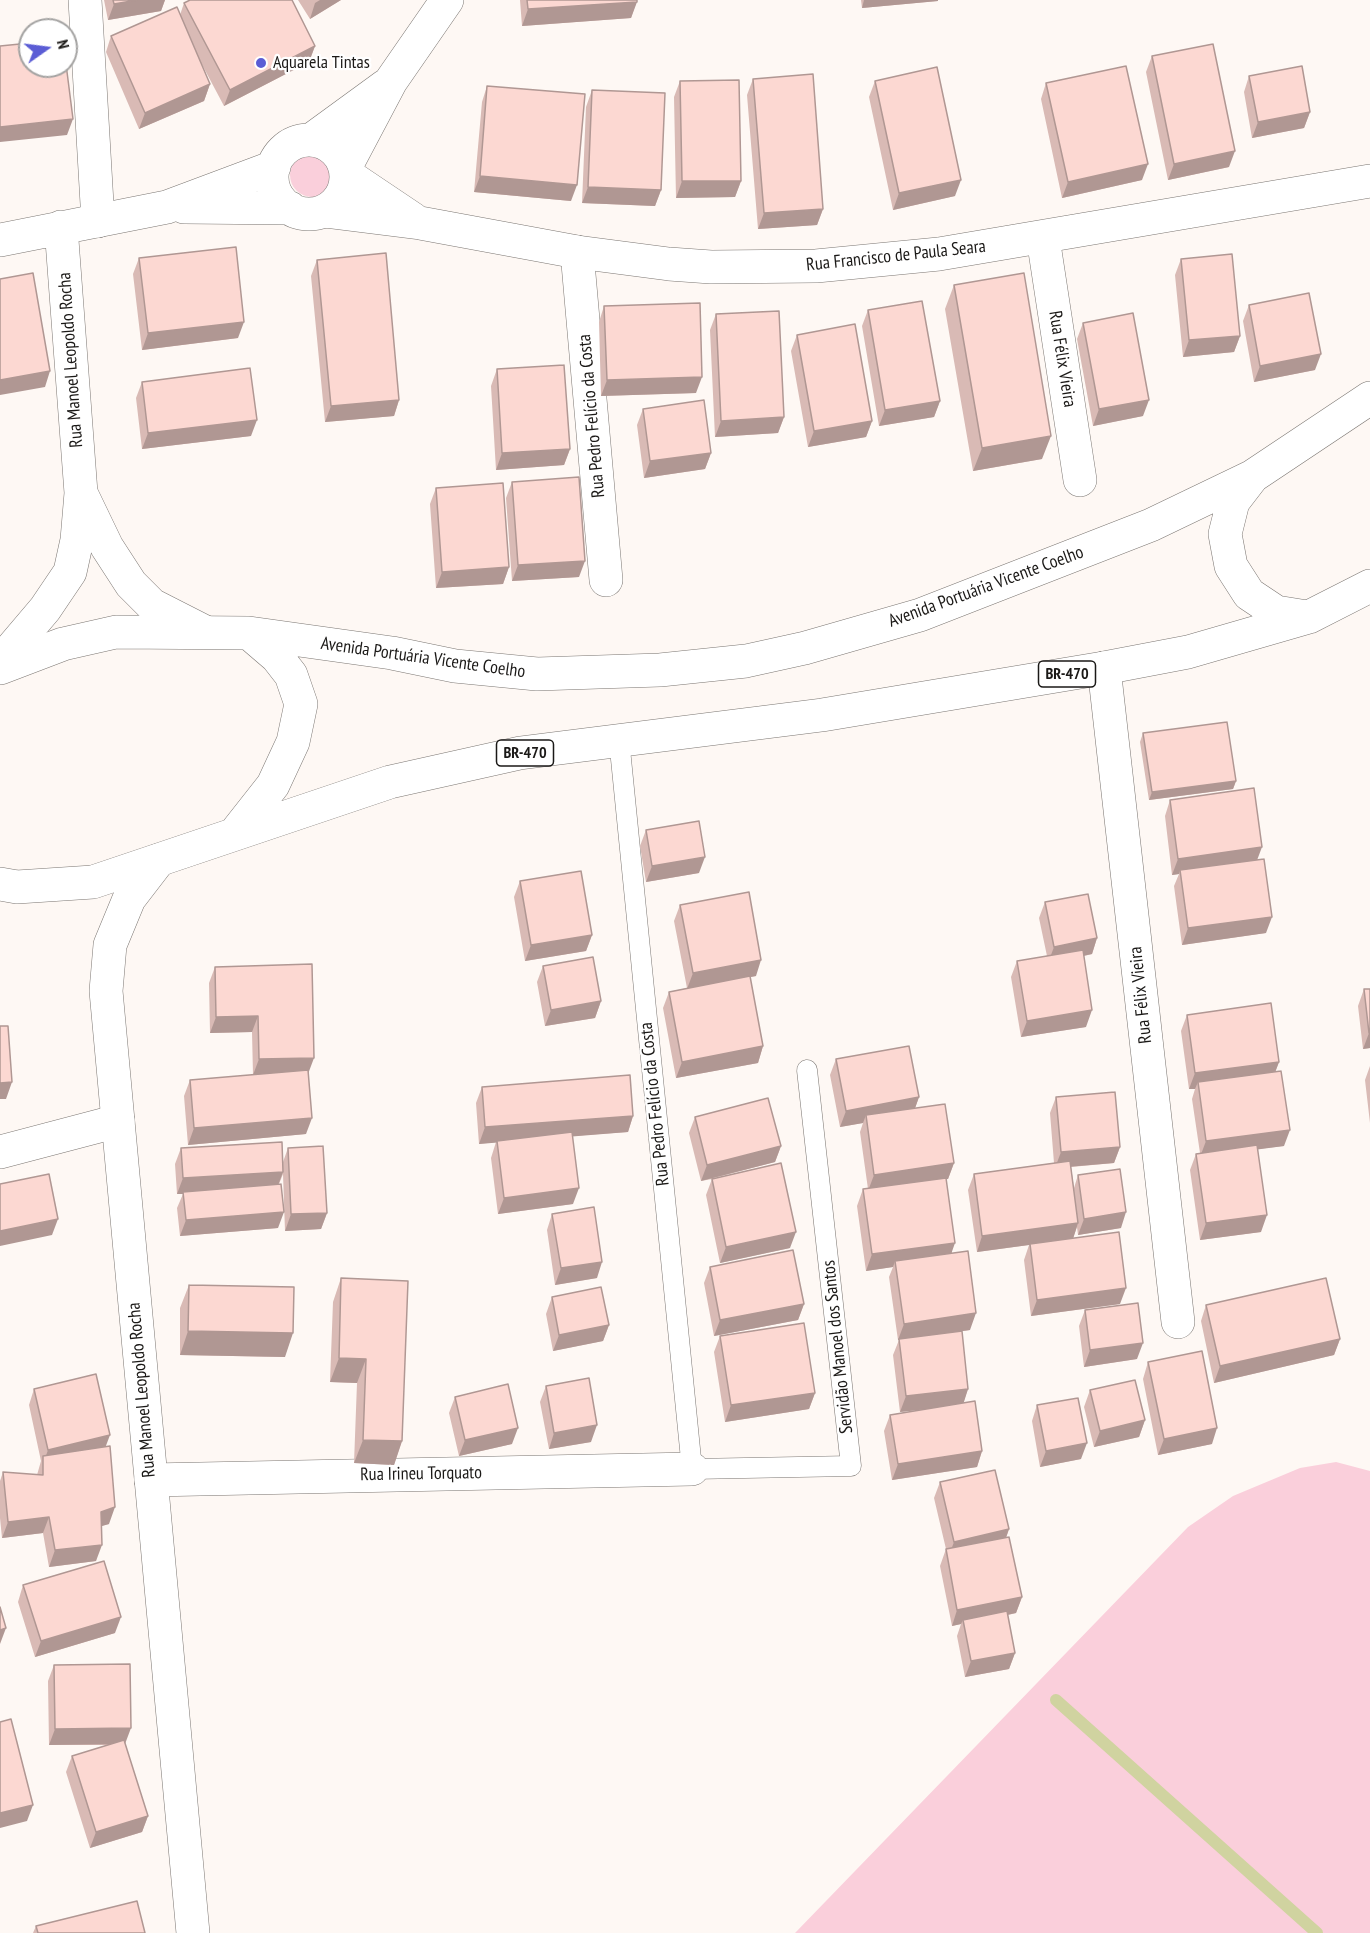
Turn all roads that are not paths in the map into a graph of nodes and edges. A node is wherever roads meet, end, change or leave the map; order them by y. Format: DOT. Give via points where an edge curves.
graph roads {
  1 [pos="85,0"];
  2 [pos="447,0"];
  3 [pos="391,81"];
  4 [pos="311,140"];
  5 [pos="274,167"];
  6 [pos="345,171"];
  7 [pos="1370,181"];
  8 [pos="167,207"];
  9 [pos="290,208"];
  10 [pos="324,211"];
  11 [pos="98,221"];
  12 [pos="420,223"];
  13 [pos="61,227"];
  14 [pos="1043,237"];
  15 [pos="0,240"];
  16 [pos="577,252"];
  17 [pos="1370,398"];
  18 [pos="1253,476"];
  19 [pos="1080,480"];
  20 [pos="81,493"];
  21 [pos="606,580"];
  22 [pos="1370,586"];
  23 [pos="1309,617"];
  24 [pos="203,631"];
  25 [pos="249,633"];
  26 [pos="0,662"];
  27 [pos="0,668"];
  28 [pos="1104,668"];
  29 [pos="619,739"];
  30 [pos="236,832"];
  31 [pos="159,860"];
  32 [pos="0,884"];
  33 [pos="807,1070"];
  34 [pos="118,1121"];
  35 [pos="0,1152"];
  36 [pos="1178,1322"];
  37 [pos="692,1469"];
  38 [pos="151,1480"];
  39 [pos="193,1933"];
  1 -- 11 [label="main road"];
  2 -- 3 [label="main road"];
  3 -- 4 [label="main road"];
  3 -- 6 [label="main road"];
  4 -- 5 [label="main road" via="288,147"];
  4 -- 6 [label="main road" via="332,149"];
  5 -- 8 [label="main road"];
  5 -- 9 [label="main road" via="274,190"];
  6 -- 10 [label="main road" via="344,189 337,202"];
  6 -- 12 [label="main road, Rua Francisco de Paula Seara"];
  7 -- 14 [label="main road, Rua Francisco de Paula Seara"];
  8 -- 9 [label="main road"];
  8 -- 11 [label="main road"];
  9 -- 10 [label="main road" via="301,214"];
  10 -- 12 [label="main road, Rua Francisco de Paula Seara"];
  11 -- 13 [label="main road"];
  12 -- 16 [label="main road, Rua Francisco de Paula Seara"];
  13 -- 15 [label="main road"];
  13 -- 20 [label="main road, Rua Manoel Leopoldo Rocha"];
  14 -- 16 [label="main road, Rua Francisco de Paula Seara" via="939,254 816,266 711,267"];
  14 -- 19 [label="main road, Rua Félix Vieira"];
  16 -- 21 [label="main road, Rua Pedro Felício da Costa"];
  17 -- 18 [label="main road, Avenida Portuária Vicente Coelho"];
  18 -- 23 [label="main road" via="1233,502 1230,513 1225,534 1231,566 1249,594 1276,612"];
  18 -- 25 [label="main road, Avenida Portuária Vicente Coelho" via="1151,525 920,615 746,661 660,670 537,674 455,666"];
  20 -- 24 [label="main road, Rua Manoel Leopoldo Rocha" via="107,547 131,584 152,604"];
  20 -- 26 [label="main road, Rua Manoel Leopoldo Rocha" via="70,572"];
  22 -- 23 [label="main road, BR-470"];
  23 -- 28 [label="main road, BR-470" via="1188,652"];
  24 -- 25 [label="main road, Avenida Portuária Vicente Coelho"];
  24 -- 27 [label="main road, Avenida Portuária Vicente Coelho" via="116,632 63,644"];
  25 -- 30 [label="main road" via="291,675 301,704 292,742 273,785"];
  28 -- 29 [label="main road, BR-470" via="822,715"];
  28 -- 36 [label="main road, Rua Félix Vieira"];
  29 -- 30 [label="main road, BR-470" via="520,753 390,782"];
  29 -- 37 [label="lane, Rua Pedro Felício da Costa"];
  30 -- 31 [label="main road, BR-470"];
  31 -- 32 [label="main road, BR-470" via="93,882 17,887"];
  31 -- 34 [label="main road, Rua Manoel Leopoldo Rocha" via="129,899 110,945 106,991"];
  33 -- 37 [label="lane, Servidão Manoel dos Santos" via="851,1466"];
  34 -- 35 [label="main road"];
  34 -- 38 [label="main road, Rua Manoel Leopoldo Rocha"];
  37 -- 38 [label="main road, Rua Irineu Torquato"];
  38 -- 39 [label="main road, Rua Manoel Leopoldo Rocha"];
}
